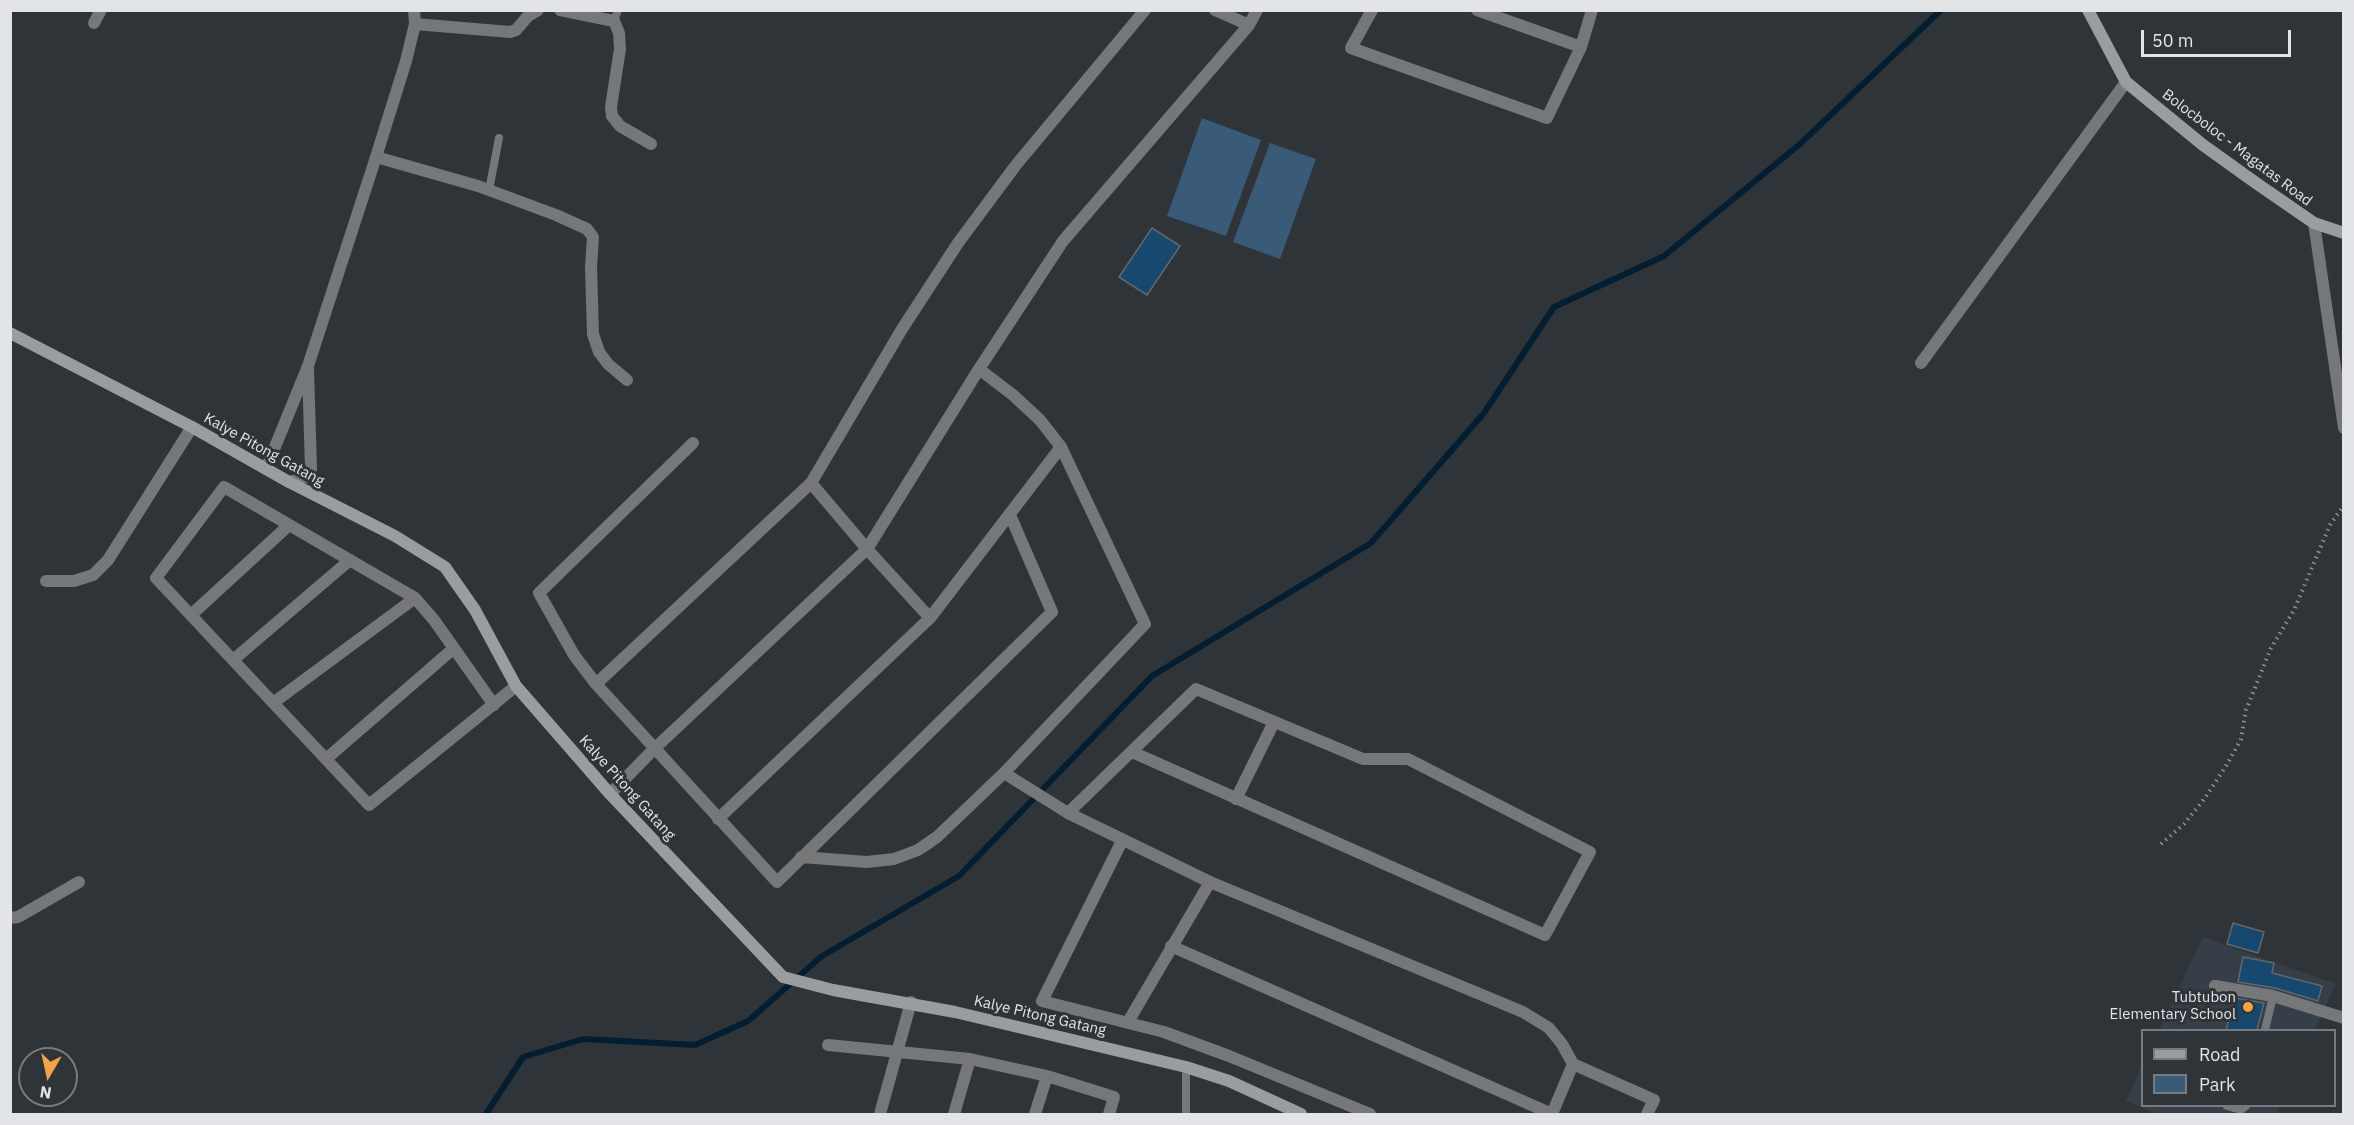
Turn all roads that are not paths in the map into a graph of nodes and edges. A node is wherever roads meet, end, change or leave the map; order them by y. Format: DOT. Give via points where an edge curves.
graph roads {
  1 [pos="101,10"];
  2 [pos="414,10"];
  3 [pos="538,10"];
  4 [pos="560,10"];
  5 [pos="1144,10"];
  6 [pos="1215,10"];
  7 [pos="1257,10"];
  8 [pos="1372,10"];
  9 [pos="1477,10"];
  10 [pos="1592,10"];
  11 [pos="2088,10"];
  12 [pos="616,16"];
  13 [pos="94,23"];
  14 [pos="415,24"];
  15 [pos="1249,25"];
  16 [pos="1581,46"];
  17 [pos="2126,82"];
  18 [pos="499,138"];
  19 [pos="651,144"];
  20 [pos="376,157"];
  21 [pos="489,190"];
  22 [pos="2314,223"];
  23 [pos="2343,233"];
  24 [pos="10,333"];
  25 [pos="1921,363"];
  26 [pos="308,366"];
  27 [pos="979,369"];
  28 [pos="627,380"];
  29 [pos="192,427"];
  30 [pos="2343,428"];
  31 [pos="693,443"];
  32 [pos="1061,447"];
  33 [pos="266,469"];
  34 [pos="289,482"];
  35 [pos="811,483"];
  36 [pos="1010,515"];
  37 [pos="288,526"];
  38 [pos="867,549"];
  39 [pos="350,560"];
  40 [pos="46,581"];
  41 [pos="415,598"];
  42 [pos="191,615"];
  43 [pos="930,618"];
  44 [pos="453,649"];
  45 [pos="233,660"];
  46 [pos="596,684"];
  47 [pos="516,686"];
  48 [pos="273,703"];
  49 [pos="494,705"];
  50 [pos="1274,722"];
  51 [pos="654,749"];
  52 [pos="1132,752"];
  53 [pos="326,759"];
  54 [pos="1004,773"];
  55 [pos="610,794"];
  56 [pos="1236,799"];
  57 [pos="1068,813"];
  58 [pos="718,819"];
  59 [pos="1122,841"];
  60 [pos="801,857"];
  61 [pos="79,882"];
  62 [pos="1210,882"];
  63 [pos="10,918"];
  64 [pos="1172,946"];
  65 [pos="2215,986"];
  66 [pos="2273,996"];
  67 [pos="911,1002"];
  68 [pos="2343,1018"];
  69 [pos="1128,1022"];
  70 [pos="2265,1029"];
  71 [pos="828,1045"];
  72 [pos="898,1050"];
  73 [pos="970,1059"];
  74 [pos="1573,1064"];
  75 [pos="1186,1067"];
  76 [pos="1047,1076"];
  77 [pos="2230,1107"];
  78 [pos="2245,1107"];
  79 [pos="880,1114"];
  80 [pos="954,1114"];
  81 [pos="1035,1114"];
  82 [pos="1110,1114"];
  83 [pos="1186,1114"];
  84 [pos="1301,1114"];
  85 [pos="1370,1114"];
  86 [pos="1552,1114"];
  87 [pos="1647,1114"];
  1 -- 13 [label="street"];
  2 -- 14 [label="street"];
  3 -- 14 [label="street" via="513,32"];
  4 -- 12 [label="street"];
  5 -- 35 [label="street" via="1016,165 958,243"];
  6 -- 15 [label="street"];
  7 -- 15 [label="street"];
  8 -- 16 [label="street" via="1351,48 1546,118"];
  9 -- 16 [label="street"];
  10 -- 16 [label="street"];
  11 -- 17 [label="street, Bolocboloc - Magatas Road"];
  12 -- 19 [label="street" via="620,49 610,106 612,116 620,126"];
  14 -- 20 [label="street"];
  15 -- 27 [label="street" via="1063,242"];
  17 -- 22 [label="street, Bolocboloc - Magatas Road" via="2203,145"];
  17 -- 25 [label="street"];
  18 -- 21 [label="lane"];
  20 -- 21 [label="street"];
  20 -- 26 [label="street"];
  21 -- 28 [label="street" via="556,214 591,233 593,334 599,352"];
  22 -- 23 [label="street, Bolocboloc - Magatas Road"];
  22 -- 30 [label="street"];
  24 -- 29 [label="street, Kalye Pitong Gatang"];
  26 -- 33 [label="street"];
  26 -- 34 [label="street" via="311,469 306,477"];
  27 -- 32 [label="street" via="1040,420"];
  27 -- 38 [label="street"];
  29 -- 33 [label="street, Kalye Pitong Gatang"];
  29 -- 40 [label="street" via="108,560 93,575 74,581"];
  31 -- 46 [label="street" via="539,593 574,655"];
  32 -- 36 [label="street"];
  32 -- 54 [label="street" via="1145,624"];
  33 -- 34 [label="street, Kalye Pitong Gatang"];
  34 -- 47 [label="street, Kalye Pitong Gatang" via="395,536 445,567 475,610"];
  35 -- 38 [label="street"];
  35 -- 46 [label="street"];
  36 -- 43 [label="street"];
  36 -- 60 [label="street" via="1052,612"];
  37 -- 39 [label="street"];
  37 -- 42 [label="street"];
  37 -- 42 [label="street" via="224,487 156,578"];
  38 -- 43 [label="street"];
  38 -- 51 [label="street"];
  39 -- 41 [label="street"];
  39 -- 45 [label="street"];
  41 -- 44 [label="street"];
  41 -- 48 [label="street"];
  42 -- 45 [label="street"];
  43 -- 58 [label="street"];
  44 -- 49 [label="street"];
  44 -- 53 [label="street"];
  45 -- 48 [label="street"];
  46 -- 51 [label="street"];
  47 -- 49 [label="street"];
  47 -- 55 [label="street, Kalye Pitong Gatang"];
  48 -- 53 [label="street"];
  49 -- 53 [label="street" via="369,805"];
  50 -- 52 [label="street" via="1196,690"];
  50 -- 56 [label="street"];
  50 -- 56 [label="street" via="1363,759 1408,759 1590,852 1545,935"];
  51 -- 55 [label="street"];
  51 -- 58 [label="street"];
  52 -- 56 [label="street"];
  52 -- 57 [label="street"];
  54 -- 57 [label="street"];
  54 -- 60 [label="street" via="918,850 894,859 867,862"];
  55 -- 67 [label="street, Kalye Pitong Gatang" via="783,976"];
  57 -- 59 [label="street"];
  58 -- 60 [label="street" via="777,882"];
  59 -- 62 [label="street"];
  59 -- 69 [label="street" via="1042,1001"];
  61 -- 63 [label="street"];
  62 -- 64 [label="street"];
  62 -- 74 [label="street" via="1523,1012 1549,1028"];
  64 -- 69 [label="street"];
  64 -- 86 [label="street"];
  65 -- 66 [label="street"];
  66 -- 68 [label="street"];
  66 -- 70 [label="lane"];
  67 -- 72 [label="street"];
  67 -- 75 [label="street, Kalye Pitong Gatang"];
  69 -- 85 [label="street" via="1229,1056"];
  71 -- 72 [label="street"];
  72 -- 73 [label="street"];
  72 -- 79 [label="street"];
  73 -- 76 [label="street"];
  73 -- 80 [label="street"];
  74 -- 86 [label="street"];
  74 -- 87 [label="street" via="1654,1100"];
  75 -- 83 [label="lane"];
  75 -- 84 [label="street, Kalye Pitong Gatang" via="1229,1081"];
  76 -- 81 [label="street"];
  76 -- 82 [label="street" via="1114,1097"];
  77 -- 78 [label="lane"];
}
